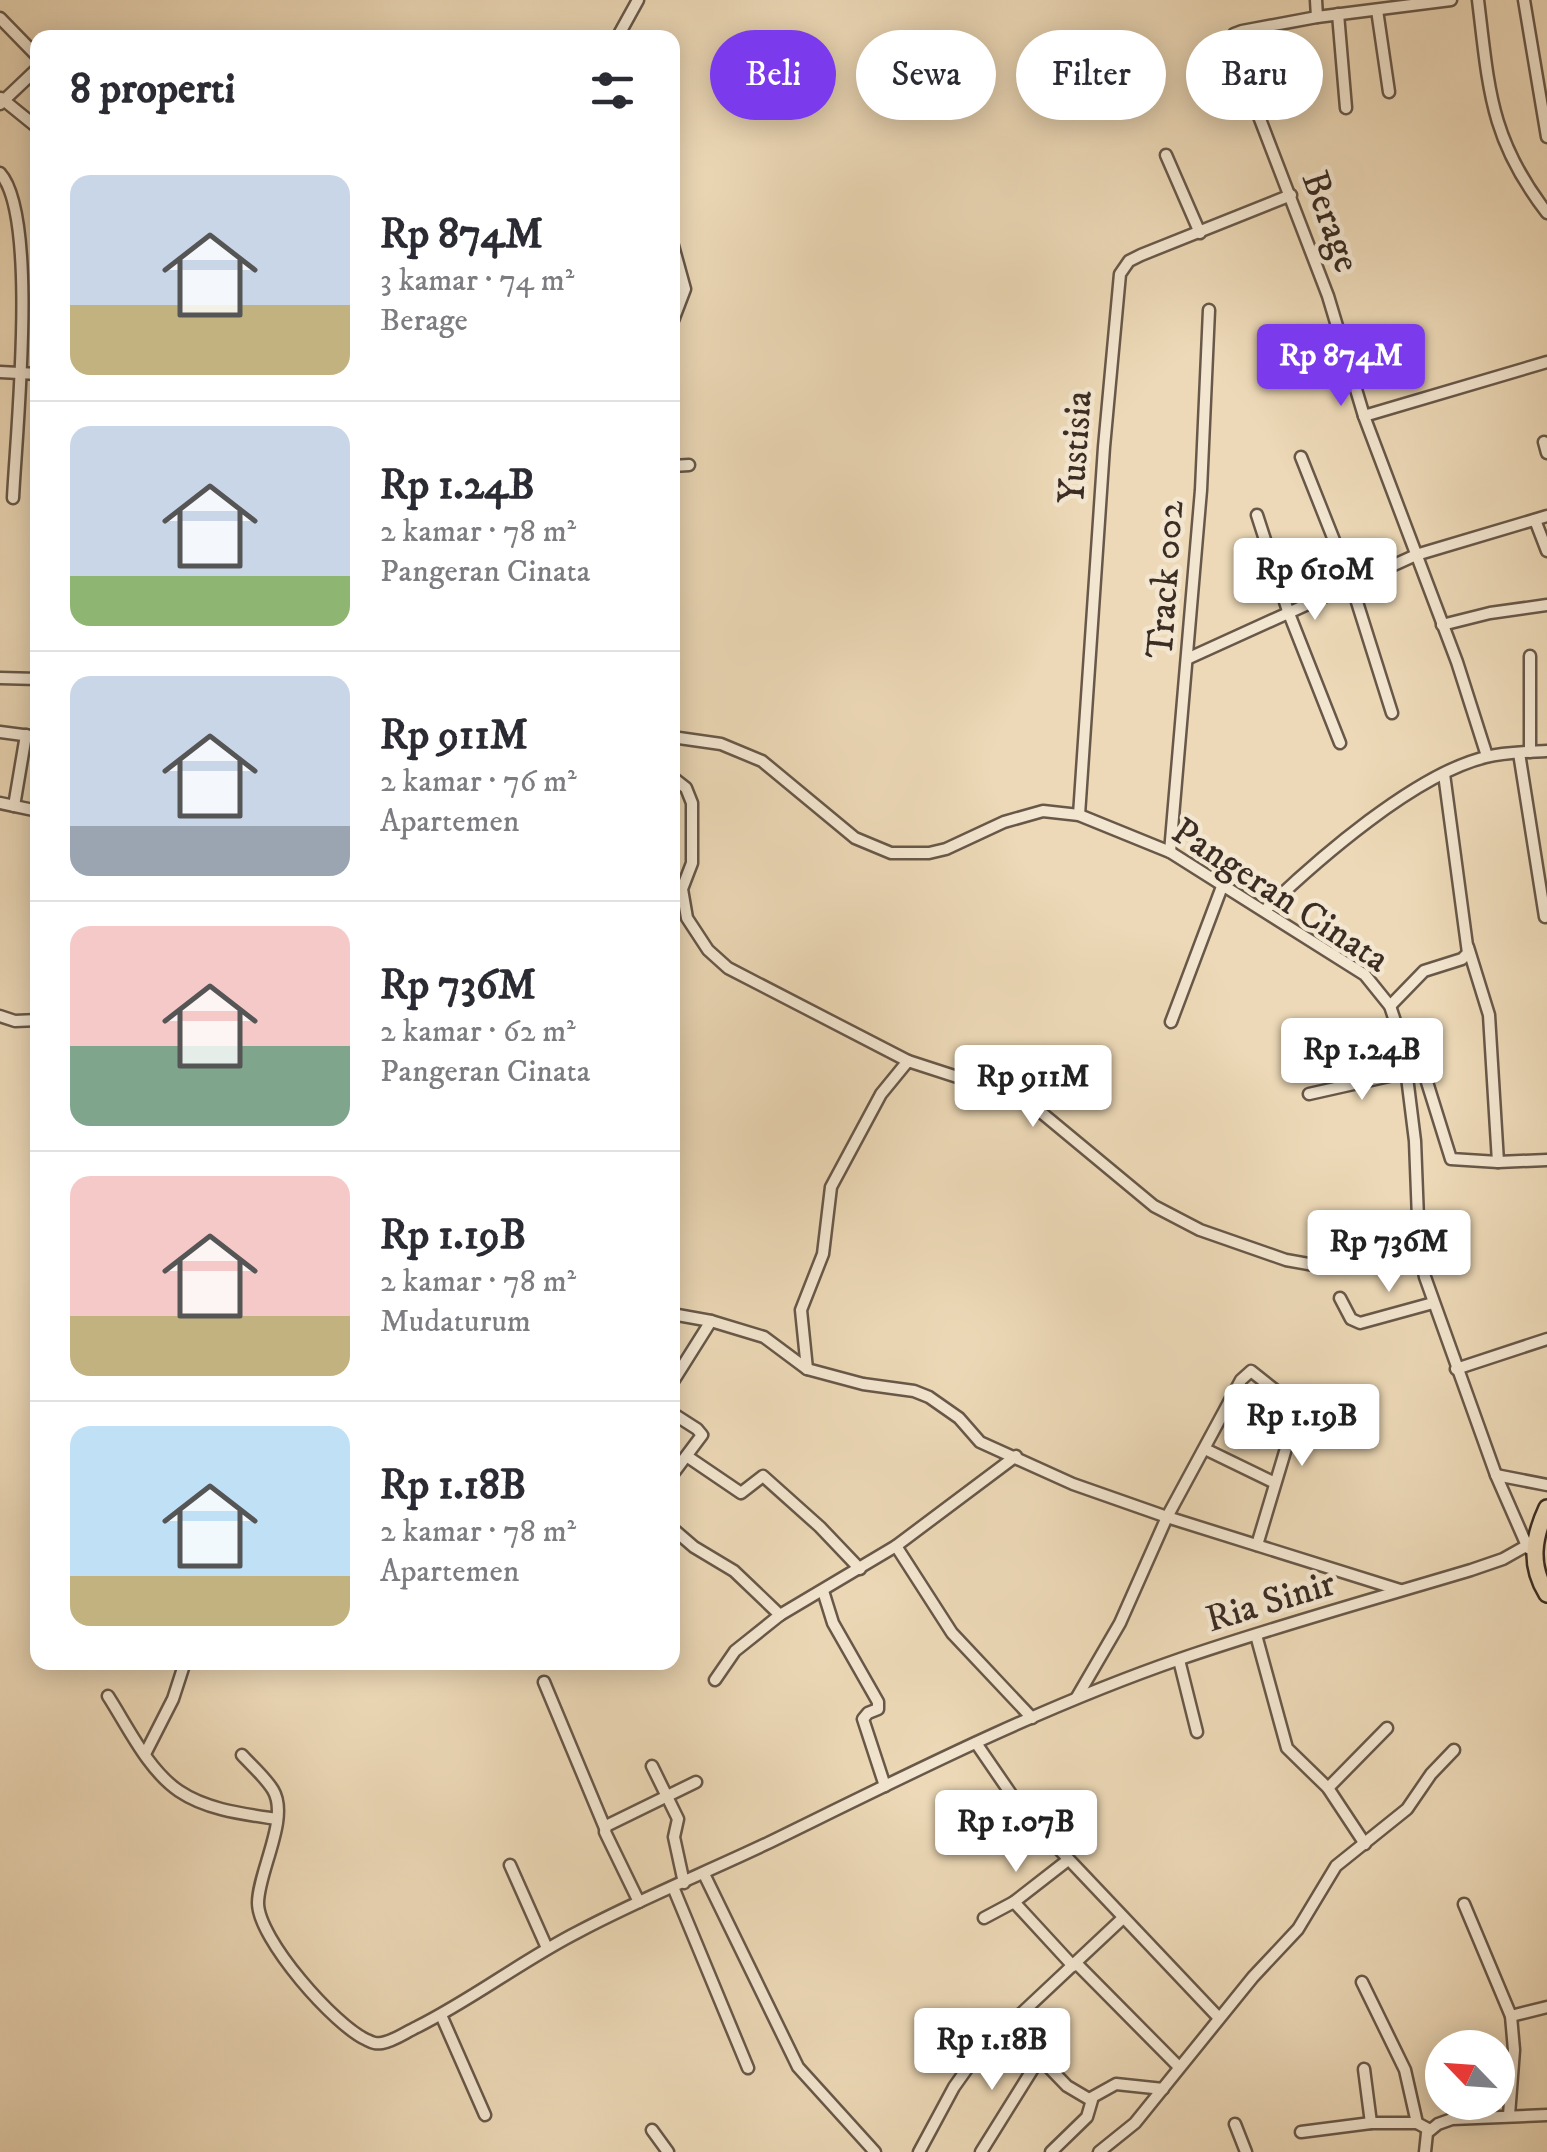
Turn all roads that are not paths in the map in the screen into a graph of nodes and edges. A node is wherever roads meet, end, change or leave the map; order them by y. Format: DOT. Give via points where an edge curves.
graph roads {
  1 [pos="623,0"];
  2 [pos="1316,0"];
  3 [pos="1451,0"];
  4 [pos="1478,0"];
  5 [pos="1524,0"];
  6 [pos="635,5"];
  7 [pos="1377,10"];
  8 [pos="1338,14"];
  9 [pos="1316,17"];
  10 [pos="0,18"];
  11 [pos="621,30"];
  12 [pos="30,48"];
  13 [pos="1547,54"];
  14 [pos="1534,56"];
  15 [pos="30,75"];
  16 [pos="1389,92"];
  17 [pos="1,100"];
  18 [pos="1346,108"];
  19 [pos="30,122"];
  20 [pos="1547,137"];
  21 [pos="1166,155"];
  22 [pos="0,173"];
  23 [pos="1291,195"];
  24 [pos="1547,213"];
  25 [pos="1200,233"];
  26 [pos="680,271"];
  27 [pos="680,302"];
  28 [pos="1208,310"];
  29 [pos="1547,362"];
  30 [pos="0,372"];
  31 [pos="19,372"];
  32 [pos="30,373"];
  33 [pos="1364,416"];
  34 [pos="1300,457"];
  35 [pos="688,464"];
  36 [pos="680,465"];
  37 [pos="13,498"];
  38 [pos="1257,515"];
  39 [pos="1541,518"];
  40 [pos="1547,551"];
  41 [pos="1416,556"];
  42 [pos="1352,583"];
  43 [pos="1547,605"];
  44 [pos="1288,611"];
  45 [pos="1442,624"];
  46 [pos="1530,656"];
  47 [pos="1189,658"];
  48 [pos="0,678"];
  49 [pos="30,679"];
  50 [pos="1392,712"];
  51 [pos="0,732"];
  52 [pos="30,736"];
  53 [pos="680,738"];
  54 [pos="1340,743"];
  55 [pos="30,744"];
  56 [pos="1547,751"];
  57 [pos="1524,752"];
  58 [pos="1486,756"];
  59 [pos="1444,774"];
  60 [pos="680,784"];
  61 [pos="0,802"];
  62 [pos="14,806"];
  63 [pos="30,809"];
  64 [pos="1079,815"];
  65 [pos="1170,852"];
  66 [pos="1224,884"];
  67 [pos="1265,910"];
  68 [pos="1545,918"];
  69 [pos="1468,947"];
  70 [pos="1390,1006"];
  71 [pos="0,1016"];
  72 [pos="30,1020"];
  73 [pos="1171,1022"];
  74 [pos="1402,1046"];
  75 [pos="908,1061"];
  76 [pos="1407,1072"];
  77 [pos="1309,1094"];
  78 [pos="1547,1160"];
  79 [pos="1498,1162"];
  80 [pos="1419,1245"];
  81 [pos="1340,1298"];
  82 [pos="1432,1303"];
  83 [pos="680,1315"];
  84 [pos="710,1320"];
  85 [pos="1547,1339"];
  86 [pos="807,1369"];
  87 [pos="1456,1369"];
  88 [pos="680,1370"];
  89 [pos="680,1418"];
  90 [pos="1205,1449"];
  91 [pos="1016,1456"];
  92 [pos="688,1457"];
  93 [pos="680,1466"];
  94 [pos="1496,1476"];
  95 [pos="1275,1483"];
  96 [pos="1547,1486"];
  97 [pos="1547,1508"];
  98 [pos="1167,1517"];
  99 [pos="680,1535"];
  100 [pos="1257,1545"];
  101 [pos="896,1546"];
  102 [pos="1529,1549"];
  103 [pos="860,1569"];
  104 [pos="823,1590"];
  105 [pos="1404,1590"];
  106 [pos="1547,1594"];
  107 [pos="780,1615"];
  108 [pos="1256,1635"];
  109 [pos="1179,1660"];
  110 [pos="182,1670"];
  111 [pos="715,1680"];
  112 [pos="544,1682"];
  113 [pos="108,1696"];
  114 [pos="1077,1698"];
  115 [pos="1032,1718"];
  116 [pos="1387,1728"];
  117 [pos="1198,1732"];
  118 [pos="976,1744"];
  119 [pos="1454,1750"];
  120 [pos="145,1754"];
  121 [pos="242,1755"];
  122 [pos="652,1766"];
  123 [pos="696,1782"];
  124 [pos="885,1786"];
  125 [pos="1328,1788"];
  126 [pos="668,1795"];
  127 [pos="277,1820"];
  128 [pos="605,1828"];
  129 [pos="1365,1844"];
  130 [pos="1068,1860"];
  131 [pos="510,1865"];
  132 [pos="704,1874"];
  133 [pos="679,1885"];
  134 [pos="638,1902"];
  135 [pos="1014,1902"];
  136 [pos="1464,1904"];
  137 [pos="984,1918"];
  138 [pos="1122,1918"];
  139 [pos="547,1948"];
  140 [pos="1074,1965"];
  141 [pos="1362,1982"];
  142 [pos="1547,2007"];
  143 [pos="441,2014"];
  144 [pos="1511,2016"];
  145 [pos="1219,2018"];
  146 [pos="1008,2025"];
  147 [pos="1512,2030"];
  148 [pos="1039,2059"];
  149 [pos="748,2068"];
  150 [pos="1179,2068"];
  151 [pos="1364,2069"];
  152 [pos="1163,2090"];
  153 [pos="1092,2100"];
  154 [pos="485,2114"];
  155 [pos="1515,2115"];
  156 [pos="1547,2115"];
  157 [pos="1448,2120"];
  158 [pos="1371,2123"];
  159 [pos="1417,2123"];
  160 [pos="1235,2124"];
  161 [pos="652,2130"];
  162 [pos="1430,2130"];
  163 [pos="1301,2132"];
  164 [pos="668,2152"];
  165 [pos="875,2152"];
  166 [pos="919,2152"];
  167 [pos="980,2152"];
  168 [pos="1051,2152"];
  169 [pos="1099,2152"];
  170 [pos="1246,2152"];
  171 [pos="1425,2152"];
  1 -- 6 [label="street"];
  2 -- 9 [label="street"];
  3 -- 7 [label="street"];
  4 -- 24 [label="street" via="1498,131"];
  5 -- 14 [label="street"];
  6 -- 11 [label="street"];
  7 -- 8 [label="street"];
  7 -- 16 [label="street"];
  8 -- 9 [label="street"];
  8 -- 18 [label="street"];
  9 -- 23 [label="street, Berage" via="1232,36"];
  10 -- 12 [label="street"];
  13 -- 14 [label="street"];
  14 -- 20 [label="street"];
  15 -- 17 [label="street"];
  17 -- 19 [label="street"];
  21 -- 25 [label="street"];
  22 -- 31 [label="street" via="14,195 22,250"];
  23 -- 25 [label="street, Yustisia"];
  23 -- 33 [label="street, Berage"];
  25 -- 64 [label="street, Yustisia" via="1129,261 1118,284"];
  26 -- 27 [label="street"];
  28 -- 47 [label="street, Track 002"];
  29 -- 33 [label="street"];
  30 -- 31 [label="street"];
  31 -- 32 [label="street"];
  31 -- 37 [label="street"];
  33 -- 41 [label="street, Berage"];
  34 -- 42 [label="street"];
  35 -- 36 [label="street"];
  38 -- 44 [label="street"];
  39 -- 40 [label="street"];
  39 -- 41 [label="street"];
  41 -- 42 [label="street"];
  41 -- 45 [label="street, Berage"];
  42 -- 44 [label="street"];
  42 -- 50 [label="street"];
  43 -- 45 [label="street"];
  44 -- 47 [label="street"];
  44 -- 54 [label="street"];
  45 -- 58 [label="street, Berage"];
  46 -- 57 [label="street"];
  47 -- 65 [label="street, Track 002"];
  48 -- 49 [label="street"];
  51 -- 52 [label="street"];
  53 -- 64 [label="street, Pangeran Cinata" via="762,760 855,838 891,854 946,849 1044,811"];
  55 -- 62 [label="street"];
  56 -- 57 [label="street"];
  57 -- 58 [label="street"];
  57 -- 68 [label="street"];
  58 -- 59 [label="street"];
  59 -- 67 [label="street" via="1329,851"];
  59 -- 69 [label="street"];
  60 -- 75 [label="street" via="692,803 685,910 708,950 728,968"];
  61 -- 62 [label="street"];
  62 -- 63 [label="street"];
  64 -- 65 [label="street, Pangeran Cinata"];
  65 -- 66 [label="street, Pangeran Cinata"];
  66 -- 67 [label="street, Pangeran Cinata"];
  66 -- 73 [label="street"];
  67 -- 70 [label="street, Pangeran Cinata" via="1365,976"];
  69 -- 70 [label="street" via="1462,959 1424,972"];
  69 -- 79 [label="street" via="1488,1015"];
  70 -- 74 [label="street, Pangeran Cinata"];
  71 -- 72 [label="street"];
  74 -- 76 [label="street, Pangeran Cinata"];
  74 -- 79 [label="street" via="1422,1066 1450,1159"];
  75 -- 80 [label="street" via="1025,1098 1154,1206 1200,1230 1325,1267"];
  75 -- 86 [label="street" via="831,1187 823,1254 800,1316"];
  76 -- 77 [label="street"];
  76 -- 80 [label="street, Pangeran Cinata"];
  78 -- 79 [label="street"];
  80 -- 82 [label="street, Pangeran Cinata"];
  81 -- 82 [label="street" via="1360,1324"];
  82 -- 87 [label="street, Pangeran Cinata"];
  83 -- 84 [label="street"];
  84 -- 86 [label="street" via="764,1336"];
  84 -- 88 [label="street"];
  85 -- 87 [label="street"];
  86 -- 91 [label="street" via="930,1397 980,1442"];
  87 -- 94 [label="street, Pangeran Cinata"];
  89 -- 92 [label="street" via="702,1436"];
  90 -- 95 [label="street"];
  90 -- 95 [label="street" via="1241,1380 1256,1372 1293,1404 1296,1415"];
  90 -- 98 [label="street"];
  91 -- 98 [label="street"];
  91 -- 101 [label="street"];
  92 -- 93 [label="street"];
  92 -- 103 [label="street" via="740,1493 763,1476"];
  94 -- 96 [label="street"];
  94 -- 102 [label="street, Pangeran Cinata"];
  95 -- 100 [label="street"];
  97 -- 102 [label="highway"];
  98 -- 100 [label="street"];
  98 -- 114 [label="street"];
  99 -- 107 [label="street" via="734,1570"];
  100 -- 105 [label="street"];
  101 -- 103 [label="street"];
  101 -- 115 [label="street" via="952,1633"];
  102 -- 105 [label="street, Ria Sinir"];
  102 -- 106 [label="highway"];
  103 -- 104 [label="street"];
  104 -- 107 [label="street"];
  104 -- 124 [label="street" via="833,1624 878,1702 863,1717"];
  105 -- 108 [label="street, Ria Sinir"];
  107 -- 111 [label="street" via="736,1651"];
  108 -- 109 [label="street, Ria Sinir"];
  108 -- 125 [label="street" via="1282,1738"];
  109 -- 114 [label="street, Ria Sinir"];
  109 -- 117 [label="street"];
  110 -- 120 [label="street"];
  112 -- 128 [label="street"];
  113 -- 120 [label="street"];
  114 -- 115 [label="street, Ria Sinir"];
  115 -- 118 [label="street, Ria Sinir"];
  116 -- 125 [label="street"];
  118 -- 124 [label="street, Ria Sinir"];
  118 -- 130 [label="street"];
  119 -- 129 [label="street" via="1406,1810"];
  120 -- 127 [label="street" via="179,1792 230,1812"];
  121 -- 127 [label="street" via="276,1793"];
  122 -- 126 [label="street"];
  123 -- 126 [label="street"];
  124 -- 132 [label="street, Ria Sinir"];
  125 -- 129 [label="street"];
  126 -- 128 [label="street"];
  126 -- 133 [label="street" via="679,1822"];
  127 -- 143 [label="street, Ria Sinir" via="259,1911 308,1989 350,2030 376,2043"];
  128 -- 134 [label="street"];
  129 -- 145 [label="street" via="1336,1866 1298,1929"];
  130 -- 135 [label="street"];
  130 -- 138 [label="street"];
  131 -- 139 [label="street"];
  132 -- 133 [label="street, Ria Sinir"];
  132 -- 165 [label="street" via="798,2066"];
  133 -- 134 [label="street, Ria Sinir"];
  133 -- 149 [label="street"];
  134 -- 139 [label="street, Ria Sinir"];
  135 -- 137 [label="street"];
  135 -- 140 [label="street"];
  136 -- 144 [label="street"];
  138 -- 140 [label="street"];
  138 -- 145 [label="street"];
  139 -- 143 [label="street, Ria Sinir"];
  140 -- 146 [label="street"];
  140 -- 150 [label="street"];
  141 -- 159 [label="street" via="1404,2070"];
  142 -- 144 [label="street"];
  143 -- 154 [label="street"];
  144 -- 147 [label="street"];
  145 -- 150 [label="street"];
  146 -- 148 [label="street"];
  146 -- 166 [label="street" via="954,2086"];
  148 -- 153 [label="street"];
  148 -- 167 [label="street"];
  150 -- 152 [label="street"];
  151 -- 158 [label="street"];
  152 -- 153 [label="street" via="1116,2084"];
  152 -- 169 [label="street"];
  153 -- 168 [label="street" via="1087,2117"];
  155 -- 156 [label="street"];
  157 -- 162 [label="street"];
  158 -- 159 [label="street"];
  158 -- 163 [label="street"];
  159 -- 162 [label="street"];
  160 -- 170 [label="street"];
  161 -- 164 [label="street"];
  162 -- 171 [label="street"];
}
